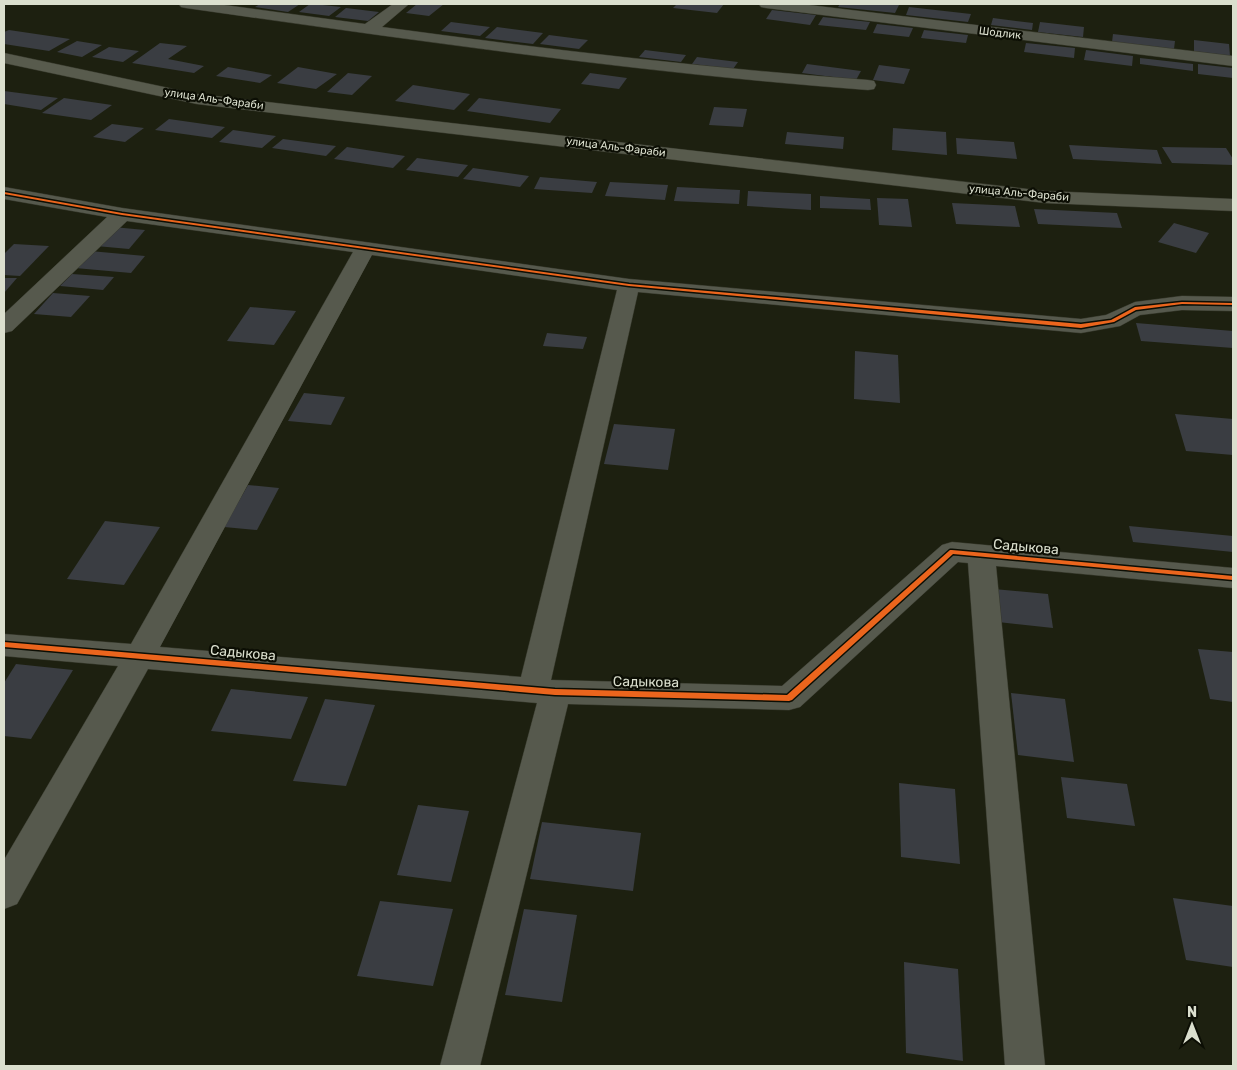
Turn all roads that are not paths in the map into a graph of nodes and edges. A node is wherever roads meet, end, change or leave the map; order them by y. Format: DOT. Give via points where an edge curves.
graph roads {
  1 [pos="186,4"];
  2 [pos="402,4"];
  3 [pos="766,4"];
  4 [pos="369,29"];
  5 [pos="4,58"];
  6 [pos="1233,61"];
  7 [pos="868,85"];
  8 [pos="4,193"];
  9 [pos="1233,204"];
  10 [pos="122,214"];
  11 [pos="366,247"];
  12 [pos="629,285"];
  13 [pos="1233,304"];
  14 [pos="4,326"];
  15 [pos="981,555"];
  16 [pos="1233,578"];
  17 [pos="4,645"];
  18 [pos="140,656"];
  19 [pos="544,691"];
  20 [pos="4,893"];
  21 [pos="460,1066"];
  22 [pos="1025,1066"];
  1 -- 4 [label="street"];
  2 -- 4 [label="street"];
  3 -- 6 [label="street, Шодлик"];
  4 -- 7 [label="street" via="764,78"];
  5 -- 9 [label="main road, улица Аль-Фараби" via="197,99 1045,197"];
  8 -- 10 [label="street"];
  10 -- 11 [label="street"];
  10 -- 14 [label="street"];
  11 -- 12 [label="street"];
  11 -- 18 [label="street"];
  12 -- 13 [label="street" via="1080,326 1112,321 1135,309 1182,303"];
  12 -- 19 [label="street"];
  15 -- 16 [label="street, Садыкова"];
  15 -- 19 [label="street, Садыкова" via="952,552 789,698"];
  15 -- 22 [label="street"];
  17 -- 18 [label="street, Садыкова"];
  18 -- 19 [label="street, Садыкова"];
  18 -- 20 [label="street"];
  19 -- 21 [label="street"];
}
